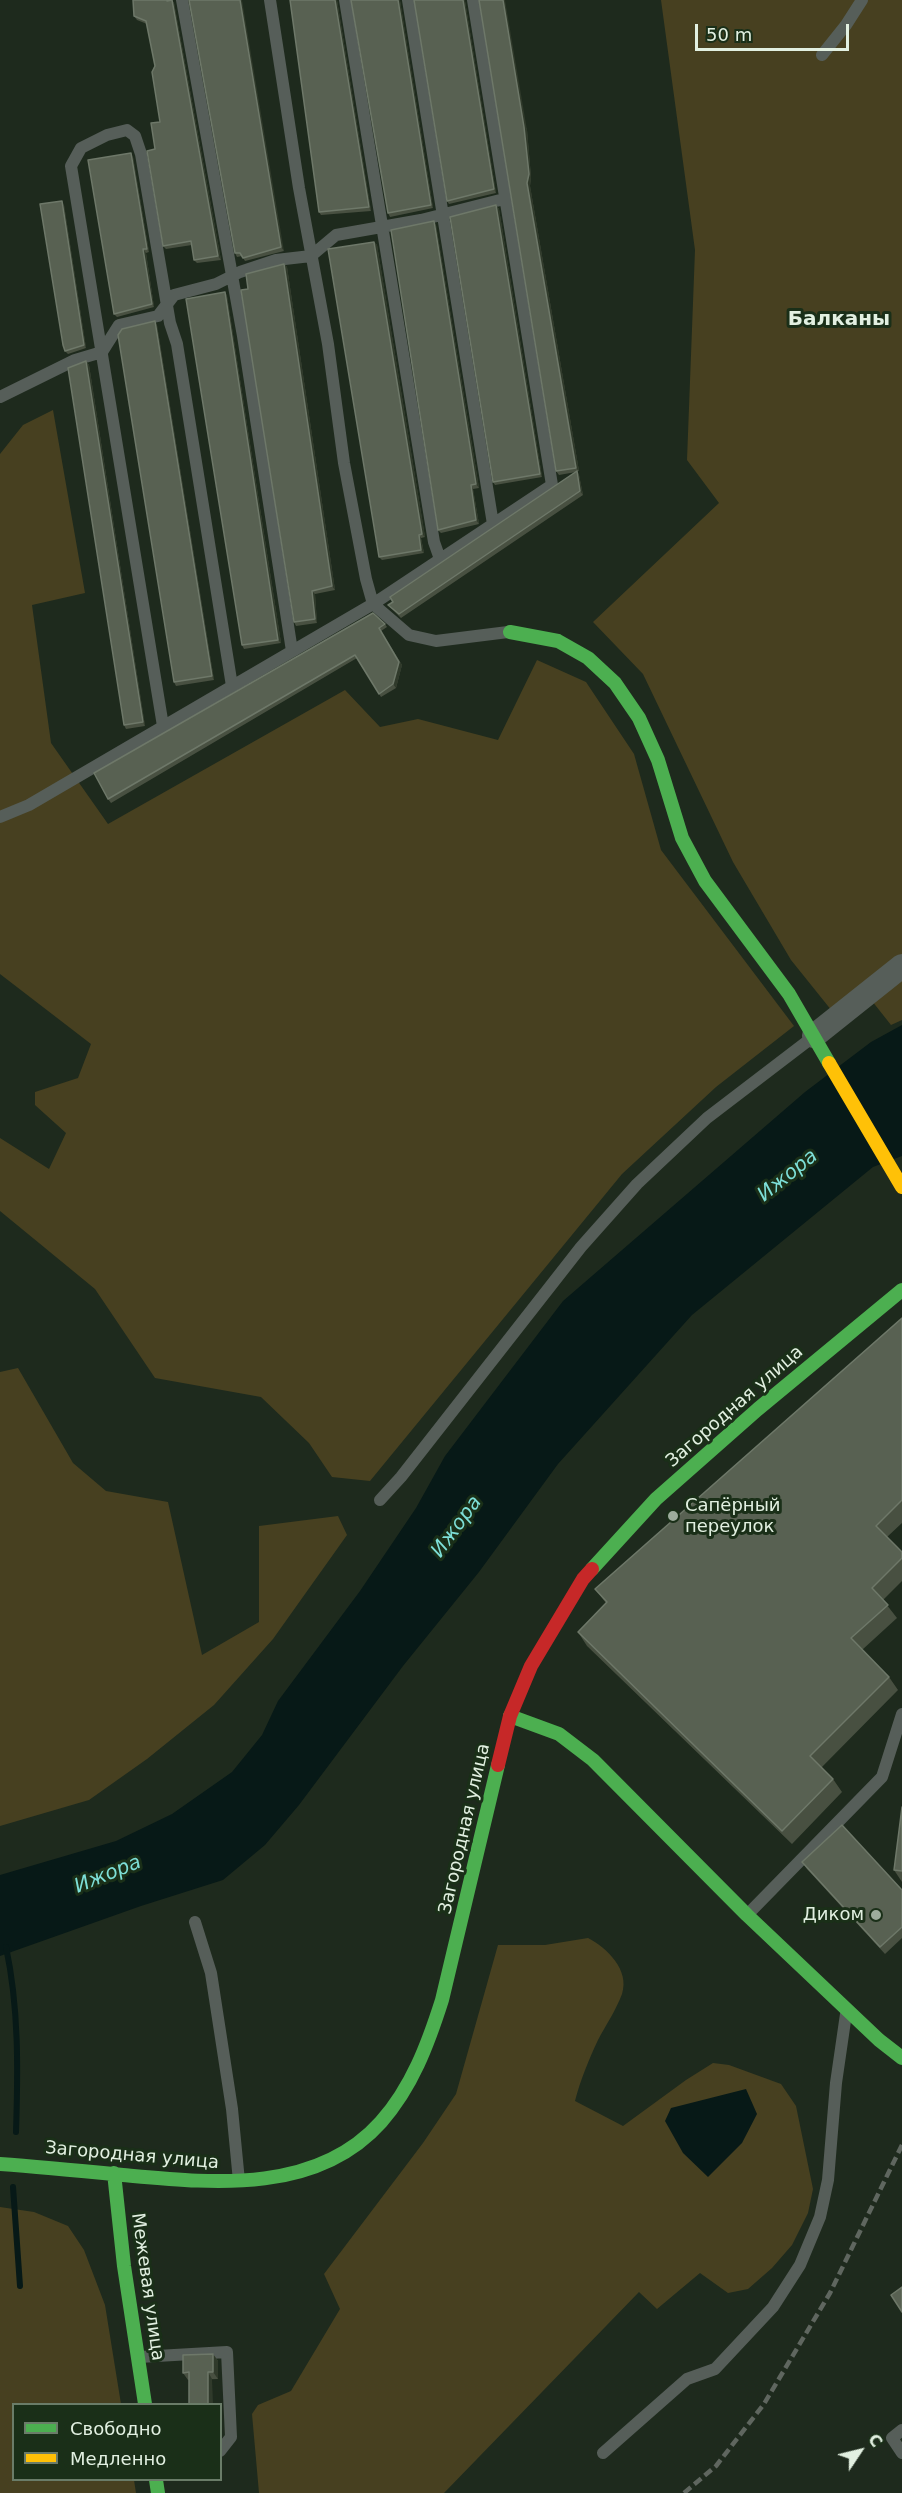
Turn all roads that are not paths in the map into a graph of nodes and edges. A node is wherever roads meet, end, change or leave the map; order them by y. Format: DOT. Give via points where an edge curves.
graph roads {
  1 [pos="182,0"];
  2 [pos="270,0"];
  3 [pos="345,0"];
  4 [pos="408,0"];
  5 [pos="473,0"];
  6 [pos="862,0"];
  7 [pos="822,55"];
  8 [pos="504,199"];
  9 [pos="443,213"];
  10 [pos="382,227"];
  11 [pos="311,256"];
  12 [pos="231,276"];
  13 [pos="166,305"];
  14 [pos="102,352"];
  15 [pos="0,397"];
  16 [pos="493,524"];
  17 [pos="440,559"];
  18 [pos="373,604"];
  19 [pos="510,632"];
  20 [pos="292,651"];
  21 [pos="232,686"];
  22 [pos="163,726"];
  23 [pos="0,816"];
  24 [pos="902,966"];
  25 [pos="814,1036"];
  26 [pos="901,1186"];
  27 [pos="902,1290"];
  28 [pos="380,1500"];
  29 [pos="902,1714"];
  30 [pos="510,1716"];
  31 [pos="747,1915"];
  32 [pos="195,1922"];
  33 [pos="846,2010"];
  34 [pos="902,2058"];
  35 [pos="0,2164"];
  36 [pos="114,2174"];
  37 [pos="239,2182"];
  38 [pos="138,2357"];
  39 [pos="145,2403"];
  40 [pos="902,2430"];
  41 [pos="222,2448"];
  42 [pos="603,2453"];
  43 [pos="902,2453"];
  1 -- 12 [label="lane"];
  2 -- 11 [label="lane"];
  3 -- 10 [label="lane"];
  4 -- 9 [label="lane"];
  5 -- 8 [label="lane"];
  6 -- 7 [label="lane"];
  8 -- 9 [label="lane"];
  8 -- 16 [label="lane" via="552,485"];
  9 -- 10 [label="lane"];
  9 -- 16 [label="lane"];
  10 -- 11 [label="lane" via="336,235"];
  10 -- 17 [label="lane"];
  11 -- 12 [label="lane" via="276,260"];
  11 -- 18 [label="lane" via="344,463"];
  12 -- 13 [label="lane" via="174,295"];
  12 -- 20 [label="lane"];
  13 -- 14 [label="lane" via="158,316 119,325"];
  13 -- 14 [label="lane" via="135,136 127,130 106,135 81,148 71,165"];
  13 -- 21 [label="lane" via="177,344"];
  14 -- 15 [label="lane" via="75,360"];
  14 -- 22 [label="lane"];
  16 -- 17 [label="lane"];
  17 -- 18 [label="lane"];
  18 -- 19 [label="lane" via="409,635 436,641"];
  18 -- 20 [label="lane"];
  19 -- 25 [label="street" via="558,641 588,657 615,683 639,718 658,760 682,838 705,881 789,994"];
  20 -- 21 [label="lane"];
  21 -- 22 [label="lane"];
  22 -- 23 [label="lane" via="28,805"];
  24 -- 25 [label="street"];
  25 -- 26 [label="street"];
  25 -- 28 [label="lane" via="707,1118 637,1184 581,1247"];
  27 -- 30 [label="street, Загородная улица" via="758,1409 656,1499 621,1536 583,1580 556,1623 531,1666"];
  29 -- 31 [label="lane" via="882,1777"];
  30 -- 31 [label="street" via="559,1734 593,1760"];
  30 -- 37 [label="street, Загородная улица" via="442,2000 415,2072 394,2106 351,2148 312,2169 285,2177"];
  31 -- 33 [label="street"];
  32 -- 37 [label="lane" via="211,1973"];
  33 -- 34 [label="street"];
  33 -- 42 [label="lane" via="828,2180 820,2217 800,2265 773,2307 715,2369 687,2379"];
  35 -- 36 [label="street, Загородная улица"];
  36 -- 37 [label="street, Загородная улица"];
  36 -- 38 [label="street, Межевая улица"];
  38 -- 39 [label="street, Межевая улица"];
  38 -- 41 [label="lane" via="227,2352 231,2436"];
  40 -- 43 [label="lane" via="892,2438"];
}
